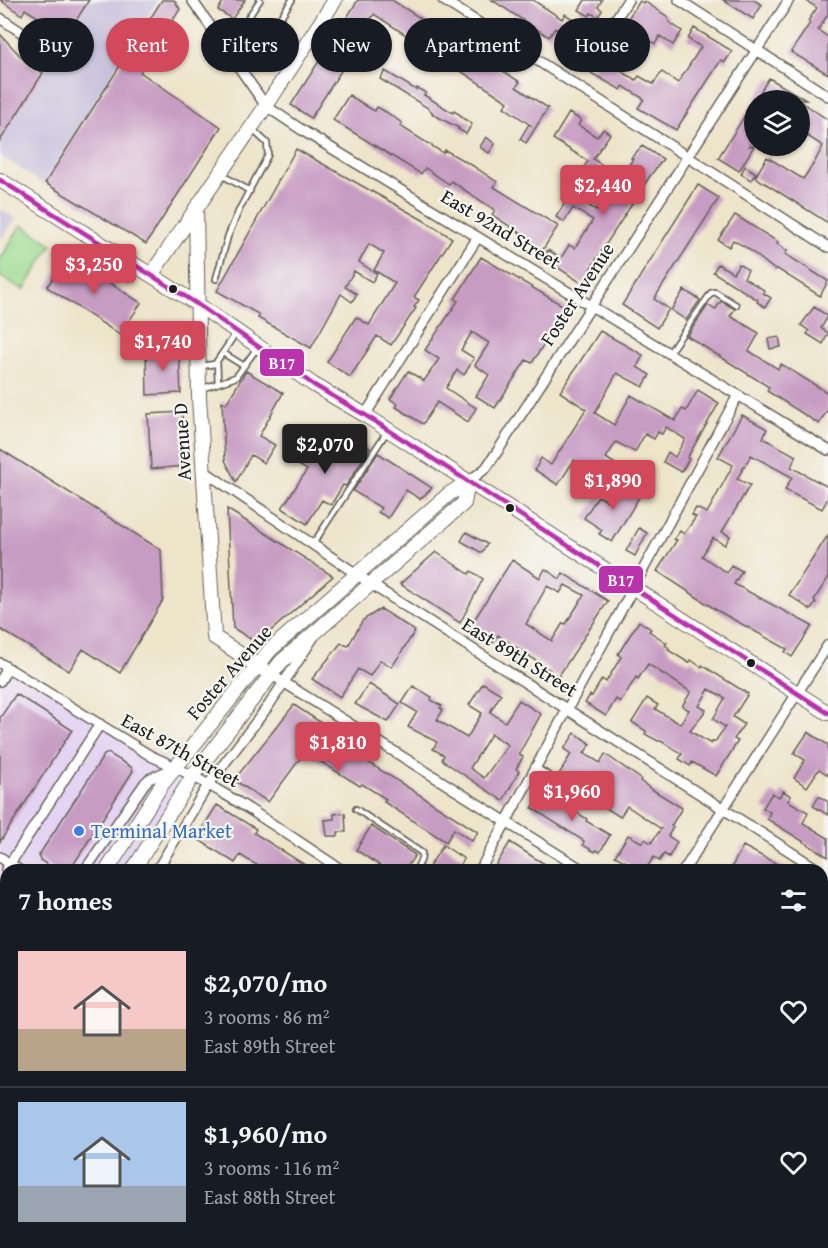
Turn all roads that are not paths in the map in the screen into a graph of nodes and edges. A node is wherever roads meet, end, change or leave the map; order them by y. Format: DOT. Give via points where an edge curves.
graph roads {
  1 [pos="192,0"];
  2 [pos="260,0"];
  3 [pos="292,0"];
  4 [pos="335,0"];
  5 [pos="443,0"];
  6 [pos="628,0"];
  7 [pos="679,0"];
  8 [pos="789,0"];
  9 [pos="0,18"];
  10 [pos="205,18"];
  11 [pos="248,18"];
  12 [pos="280,18"];
  13 [pos="616,18"];
  14 [pos="18,30"];
  15 [pos="757,50"];
  16 [pos="243,72"];
  17 [pos="828,96"];
  18 [pos="266,106"];
  19 [pos="250,129"];
  20 [pos="688,158"];
  21 [pos="220,174"];
  22 [pos="0,180"];
  23 [pos="250,190"];
  24 [pos="196,208"];
  25 [pos="478,237"];
  26 [pos="828,248"];
  27 [pos="151,275"];
  28 [pos="216,279"];
  29 [pos="197,304"];
  30 [pos="735,305"];
  31 [pos="592,306"];
  32 [pos="238,331"];
  33 [pos="259,346"];
  34 [pos="223,353"];
  35 [pos="669,353"];
  36 [pos="217,361"];
  37 [pos="244,366"];
  38 [pos="198,367"];
  39 [pos="218,383"];
  40 [pos="199,389"];
  41 [pos="738,395"];
  42 [pos="364,415"];
  43 [pos="388,430"];
  44 [pos="828,450"];
  45 [pos="204,471"];
  46 [pos="468,482"];
  47 [pos="313,544"];
  48 [pos="357,573"];
  49 [pos="371,584"];
  50 [pos="634,588"];
  51 [pos="318,631"];
  52 [pos="828,645"];
  53 [pos="4,666"];
  54 [pos="257,666"];
  55 [pos="272,675"];
  56 [pos="0,681"];
  57 [pos="285,683"];
  58 [pos="798,693"];
  59 [pos="568,709"];
  60 [pos="828,713"];
  61 [pos="100,724"];
  62 [pos="177,767"];
  63 [pos="536,768"];
  64 [pos="193,776"];
  65 [pos="590,782"];
  66 [pos="208,785"];
  67 [pos="356,809"];
  68 [pos="723,809"];
  69 [pos="507,821"];
  70 [pos="11,864"];
  71 [pos="89,864"];
  72 [pos="111,864"];
  73 [pos="137,864"];
  74 [pos="161,864"];
  75 [pos="333,864"];
  76 [pos="420,864"];
  77 [pos="483,864"];
  78 [pos="574,864"];
  79 [pos="688,864"];
  80 [pos="810,864"];
  1 -- 10 [label="street, East 92nd Street"];
  2 -- 11 [label="lane"];
  3 -- 12 [label="lane"];
  4 -- 18 [label="main road"];
  5 -- 20 [label="street"];
  6 -- 13 [label="street"];
  7 -- 15 [label="street"];
  8 -- 15 [label="street, Foster Avenue"];
  9 -- 14 [label="street"];
  15 -- 17 [label="street"];
  15 -- 20 [label="street, Foster Avenue"];
  16 -- 18 [label="street, East 92nd Street"];
  18 -- 19 [label="main road"];
  18 -- 25 [label="street, East 92nd Street"];
  19 -- 21 [label="main road"];
  19 -- 23 [label="lane" via="263,138 269,149"];
  20 -- 26 [label="street"];
  20 -- 31 [label="street, Foster Avenue"];
  21 -- 23 [label="lane"];
  21 -- 24 [label="main road"];
  22 -- 27 [label="main road"];
  23 -- 28 [label="lane" via="228,236"];
  24 -- 27 [label="main road"];
  24 -- 29 [label="main road, Avenue D"];
  25 -- 31 [label="street, East 92nd Street"];
  25 -- 42 [label="street"];
  27 -- 29 [label="main road"];
  29 -- 32 [label="main road"];
  29 -- 38 [label="main road, Avenue D"];
  30 -- 35 [label="lane" via="711,293"];
  31 -- 35 [label="street, East 92nd Street"];
  31 -- 46 [label="street, Foster Avenue" via="492,460"];
  32 -- 33 [label="main road"];
  32 -- 34 [label="lane"];
  33 -- 37 [label="lane"];
  33 -- 42 [label="main road"];
  34 -- 36 [label="lane"];
  34 -- 37 [label="lane"];
  35 -- 41 [label="street, East 92nd Street"];
  36 -- 38 [label="lane"];
  36 -- 39 [label="lane"];
  37 -- 39 [label="lane" via="236,377"];
  38 -- 40 [label="main road, Avenue D"];
  39 -- 40 [label="lane"];
  40 -- 45 [label="main road, Avenue D"];
  41 -- 44 [label="street, East 92nd Street"];
  41 -- 50 [label="street"];
  42 -- 43 [label="main road"];
  43 -- 46 [label="main road"];
  43 -- 47 [label="lane"];
  45 -- 47 [label="street, East 89th Street"];
  45 -- 54 [label="main road, Avenue D" via="214,638"];
  46 -- 48 [label="main road, Foster Avenue"];
  46 -- 49 [label="main road, Foster Avenue" via="464,503"];
  46 -- 50 [label="main road"];
  47 -- 48 [label="street, East 89th Street"];
  48 -- 49 [label="street, East 89th Street"];
  48 -- 54 [label="main road, Foster Avenue"];
  49 -- 51 [label="main road, Foster Avenue"];
  49 -- 59 [label="street, East 89th Street"];
  50 -- 58 [label="main road"];
  50 -- 59 [label="street"];
  51 -- 55 [label="main road, Foster Avenue"];
  51 -- 57 [label="street"];
  52 -- 58 [label="street"];
  53 -- 56 [label="street"];
  53 -- 61 [label="street, East 87th Street"];
  54 -- 55 [label="main road, Avenue D"];
  54 -- 62 [label="main road, Foster Avenue"];
  55 -- 57 [label="street"];
  55 -- 64 [label="main road, Foster Avenue"];
  57 -- 66 [label="street"];
  57 -- 69 [label="street"];
  58 -- 60 [label="main road"];
  58 -- 68 [label="street"];
  59 -- 63 [label="street"];
  59 -- 68 [label="street, East 89th Street"];
  61 -- 62 [label="street, East 87th Street"];
  61 -- 70 [label="street"];
  62 -- 64 [label="street, East 87th Street"];
  62 -- 71 [label="street" via="145,783"];
  62 -- 72 [label="main road, Foster Avenue"];
  63 -- 65 [label="lane" via="578,795"];
  63 -- 69 [label="street"];
  64 -- 66 [label="street, East 87th Street"];
  64 -- 73 [label="main road, Foster Avenue"];
  66 -- 74 [label="street"];
  66 -- 75 [label="street, East 87th Street"];
  67 -- 76 [label="lane" via="422,852"];
  68 -- 79 [label="street"];
  68 -- 80 [label="street, East 89th Street"];
  69 -- 77 [label="street"];
  69 -- 78 [label="street"];
}
